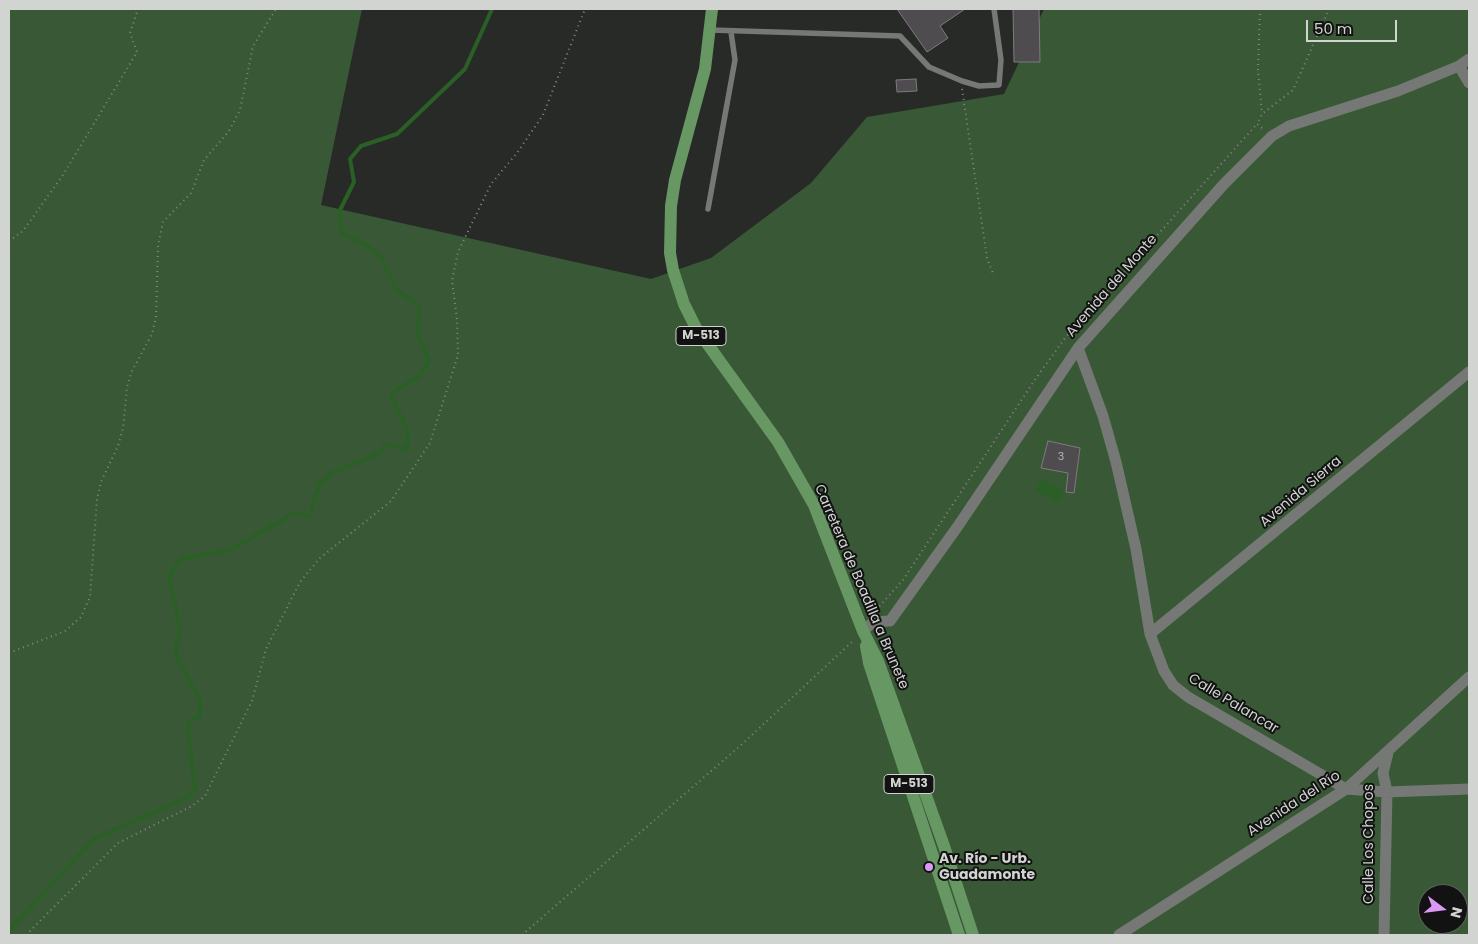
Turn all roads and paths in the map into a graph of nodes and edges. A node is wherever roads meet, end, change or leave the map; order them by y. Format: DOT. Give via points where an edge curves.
graph roads {
  1 [pos="138,9"];
  2 [pos="276,9"];
  3 [pos="585,9"];
  4 [pos="712,9"];
  5 [pos="994,9"];
  6 [pos="1260,9"];
  7 [pos="1329,9"];
  8 [pos="711,30"];
  9 [pos="731,32"];
  10 [pos="1469,59"];
  11 [pos="1459,66"];
  12 [pos="962,81"];
  13 [pos="1469,82"];
  14 [pos="1262,114"];
  15 [pos="1272,136"];
  16 [pos="708,209"];
  17 [pos="9,241"];
  18 [pos="994,276"];
  19 [pos="1078,348"];
  20 [pos="1469,372"];
  21 [pos="863,632"];
  22 [pos="1150,634"];
  23 [pos="9,653"];
  24 [pos="1469,676"];
  25 [pos="1388,753"];
  26 [pos="1346,789"];
  27 [pos="1469,789"];
  28 [pos="912,792"];
  29 [pos="1386,792"];
  30 [pos="944,846"];
  31 [pos="26,935"];
  32 [pos="522,935"];
  33 [pos="959,935"];
  34 [pos="965,935"];
  35 [pos="973,935"];
  36 [pos="979,935"];
  37 [pos="1119,935"];
  38 [pos="1384,935"];
  1 -- 17 [label="path" via="130,32 137,52 63,175 23,231"];
  2 -- 23 [label="path" via="253,46 240,110 229,131 204,160 190,193 163,222 158,246 156,317 152,334 132,372 127,387 123,428 97,499 90,598 81,617 65,631"];
  3 -- 31 [label="path" via="543,115 518,153 491,184 458,252 452,281 458,355 430,443 391,501 320,558 300,582 266,649 252,701 205,796 192,806 118,843"];
  4 -- 8 [label="main road, Carretera de Boadilla a Brunete / M-513"];
  5 -- 12 [label="lane" via="1001,60 999,85 979,86"];
  6 -- 14 [label="path" via="1258,70"];
  7 -- 14 [label="path" via="1293,90"];
  8 -- 9 [label="lane"];
  8 -- 21 [label="main road, Carretera de Boadilla a Brunete / M-513" via="705,69 675,180 671,206 673,270 684,304 704,341 792,463 832,548"];
  9 -- 12 [label="lane" via="900,36 929,67"];
  9 -- 16 [label="lane" via="734,60"];
  10 -- 11 [label="street, Avenida del Monte"];
  11 -- 13 [label="street"];
  11 -- 15 [label="street, Avenida del Monte" via="1398,91 1290,126"];
  12 -- 18 [label="path" via="987,258"];
  14 -- 15 [label="path" via="1257,124"];
  15 -- 19 [label="street, Avenida del Monte"];
  19 -- 21 [label="street, Avenida del Monte" via="890,621 873,622"];
  19 -- 22 [label="street, Calle Palancar" via="1116,462 1136,549"];
  20 -- 22 [label="street, Avenida Sierra"];
  21 -- 28 [label="main road, M-513" via="869,663"];
  21 -- 30 [label="main road, Carretera de Boadilla a Brunete / M-513" via="878,661"];
  21 -- 32 [label="path" via="740,746"];
  22 -- 26 [label="street, Calle Palancar" via="1164,671 1173,685 1188,697"];
  24 -- 25 [label="street, Avenida del Río"];
  25 -- 26 [label="street, Avenida del Río"];
  25 -- 29 [label="street, Calle Los Chopos" via="1383,773"];
  26 -- 29 [label="street, Calle Palancar"];
  26 -- 37 [label="street, Avenida del Río"];
  27 -- 29 [label="street, Calle Palancar"];
  28 -- 33 [label="main road, M-513"];
  28 -- 34 [label="main road" via="925,813"];
  29 -- 38 [label="street, Calle Los Chopos"];
  30 -- 35 [label="main road, Carretera de Boadilla a Brunete / M-513"];
  30 -- 36 [label="main road, M-513" via="958,872"];
}
